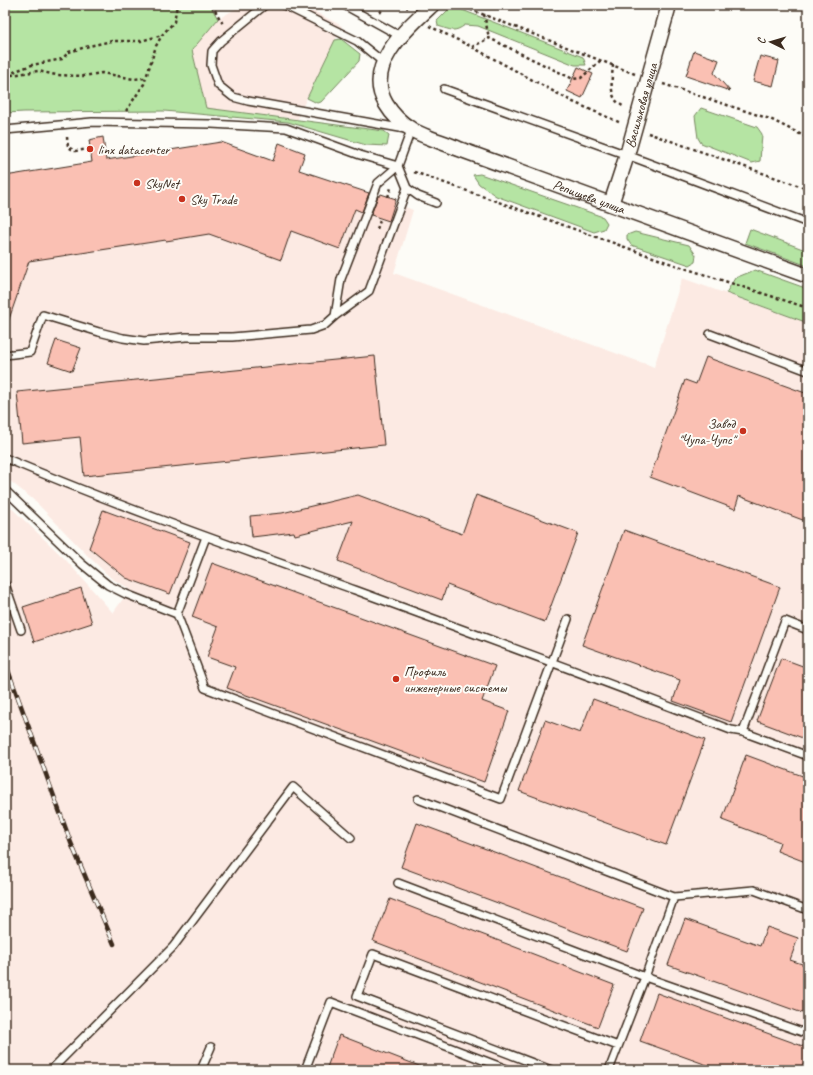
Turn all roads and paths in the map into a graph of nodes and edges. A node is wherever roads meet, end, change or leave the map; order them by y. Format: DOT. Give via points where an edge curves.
graph roads {
  1 [pos="177,5"];
  2 [pos="212,5"];
  3 [pos="265,5"];
  4 [pos="284,5"];
  5 [pos="344,5"];
  6 [pos="432,5"];
  7 [pos="668,5"];
  8 [pos="484,14"];
  9 [pos="425,24"];
  10 [pos="162,35"];
  11 [pos="229,35"];
  12 [pos="400,36"];
  13 [pos="489,38"];
  14 [pos="472,47"];
  15 [pos="601,60"];
  16 [pos="383,62"];
  17 [pos="613,65"];
  18 [pos="7,76"];
  19 [pos="144,78"];
  20 [pos="444,89"];
  21 [pos="639,112"];
  22 [pos="118,123"];
  23 [pos="634,128"];
  24 [pos="5,130"];
  25 [pos="411,130"];
  26 [pos="67,137"];
  27 [pos="90,149"];
  28 [pos="627,155"];
  29 [pos="398,166"];
  30 [pos="407,188"];
  31 [pos="808,189"];
  32 [pos="436,203"];
  33 [pos="611,204"];
  34 [pos="381,218"];
  35 [pos="808,223"];
  36 [pos="362,224"];
  37 [pos="377,229"];
  38 [pos="390,234"];
  39 [pos="808,276"];
  40 [pos="808,308"];
  41 [pos="335,316"];
  42 [pos="710,334"];
  43 [pos="5,355"];
  44 [pos="808,371"];
  45 [pos="5,458"];
  46 [pos="5,490"];
  47 [pos="206,537"];
  48 [pos="5,584"];
  49 [pos="177,614"];
  50 [pos="568,619"];
  51 [pos="21,630"];
  52 [pos="808,630"];
  53 [pos="552,661"];
  54 [pos="743,732"];
  55 [pos="808,756"];
  56 [pos="418,798"];
  57 [pos="351,838"];
  58 [pos="398,883"];
  59 [pos="674,897"];
  60 [pos="808,910"];
  61 [pos="645,977"];
  62 [pos="808,1034"];
  63 [pos="618,1046"];
  64 [pos="211,1047"];
  65 [pos="52,1070"];
  66 [pos="201,1070"];
  67 [pos="305,1070"];
  68 [pos="509,1070"];
  69 [pos="551,1070"];
  70 [pos="609,1070"];
  1 -- 10 [label="path" via="174,22"];
  2 -- 11 [label="path"];
  3 -- 11 [label="lane"];
  4 -- 16 [label="lane" via="357,42"];
  5 -- 12 [label="lane"];
  6 -- 12 [label="street"];
  7 -- 21 [label="street, Васильковая улица"];
  8 -- 13 [label="path"];
  9 -- 14 [label="path"];
  10 -- 18 [label="path" via="141,41 112,41 93,45 69,52 62,59 32,65"];
  10 -- 19 [label="path"];
  11 -- 25 [label="lane" via="212,51 211,65 218,85 233,97"];
  12 -- 16 [label="street"];
  13 -- 14 [label="path"];
  13 -- 15 [label="path" via="573,79 581,78"];
  14 -- 23 [label="path" via="573,102"];
  16 -- 25 [label="street, Репищева улица" via="380,76 383,99 392,114"];
  17 -- 21 [label="path" via="611,91 620,105"];
  18 -- 19 [label="path" via="38,71 56,75 83,76 102,73 134,79"];
  19 -- 22 [label="path" via="144,84"];
  20 -- 28 [label="lane"];
  21 -- 23 [label="street, Васильковая улица"];
  22 -- 24 [label="lane" via="92,122"];
  22 -- 29 [label="lane" via="286,128"];
  23 -- 28 [label="street, Васильковая улица"];
  23 -- 31 [label="path"];
  25 -- 29 [label="lane"];
  25 -- 33 [label="street, Репищева улица"];
  26 -- 27 [label="path" via="68,146 75,151"];
  28 -- 33 [label="street, Васильковая улица"];
  28 -- 35 [label="lane"];
  29 -- 30 [label="lane"];
  29 -- 36 [label="lane" via="378,183"];
  29 -- 40 [label="path" via="678,266"];
  30 -- 32 [label="lane" via="418,196"];
  30 -- 38 [label="lane"];
  33 -- 39 [label="street, Репищева улица"];
  34 -- 37 [label="path"];
  36 -- 37 [label="path"];
  36 -- 41 [label="lane" via="341,279"];
  37 -- 38 [label="path"];
  38 -- 41 [label="lane" via="369,291"];
  41 -- 43 [label="lane" via="325,325 311,330 232,337 186,336 144,341 99,332 43,315 30,352"];
  42 -- 44 [label="lane"];
  45 -- 47 [label="lane" via="72,487"];
  46 -- 49 [label="lane" via="82,564 108,585"];
  47 -- 49 [label="lane"];
  47 -- 53 [label="lane"];
  48 -- 51 [label="lane"];
  49 -- 53 [label="lane" via="205,688 501,798"];
  50 -- 53 [label="lane"];
  52 -- 54 [label="lane" via="785,621"];
  53 -- 54 [label="lane" via="731,730"];
  54 -- 55 [label="lane"];
  56 -- 59 [label="lane"];
  57 -- 65 [label="lane" via="293,787 173,947"];
  58 -- 61 [label="lane"];
  59 -- 60 [label="lane" via="754,890"];
  59 -- 61 [label="lane"];
  61 -- 62 [label="lane"];
  61 -- 63 [label="lane"];
  63 -- 69 [label="lane" via="373,954 358,996"];
  63 -- 70 [label="lane"];
  64 -- 66 [label="lane"];
  67 -- 68 [label="lane" via="331,1002"];
}
